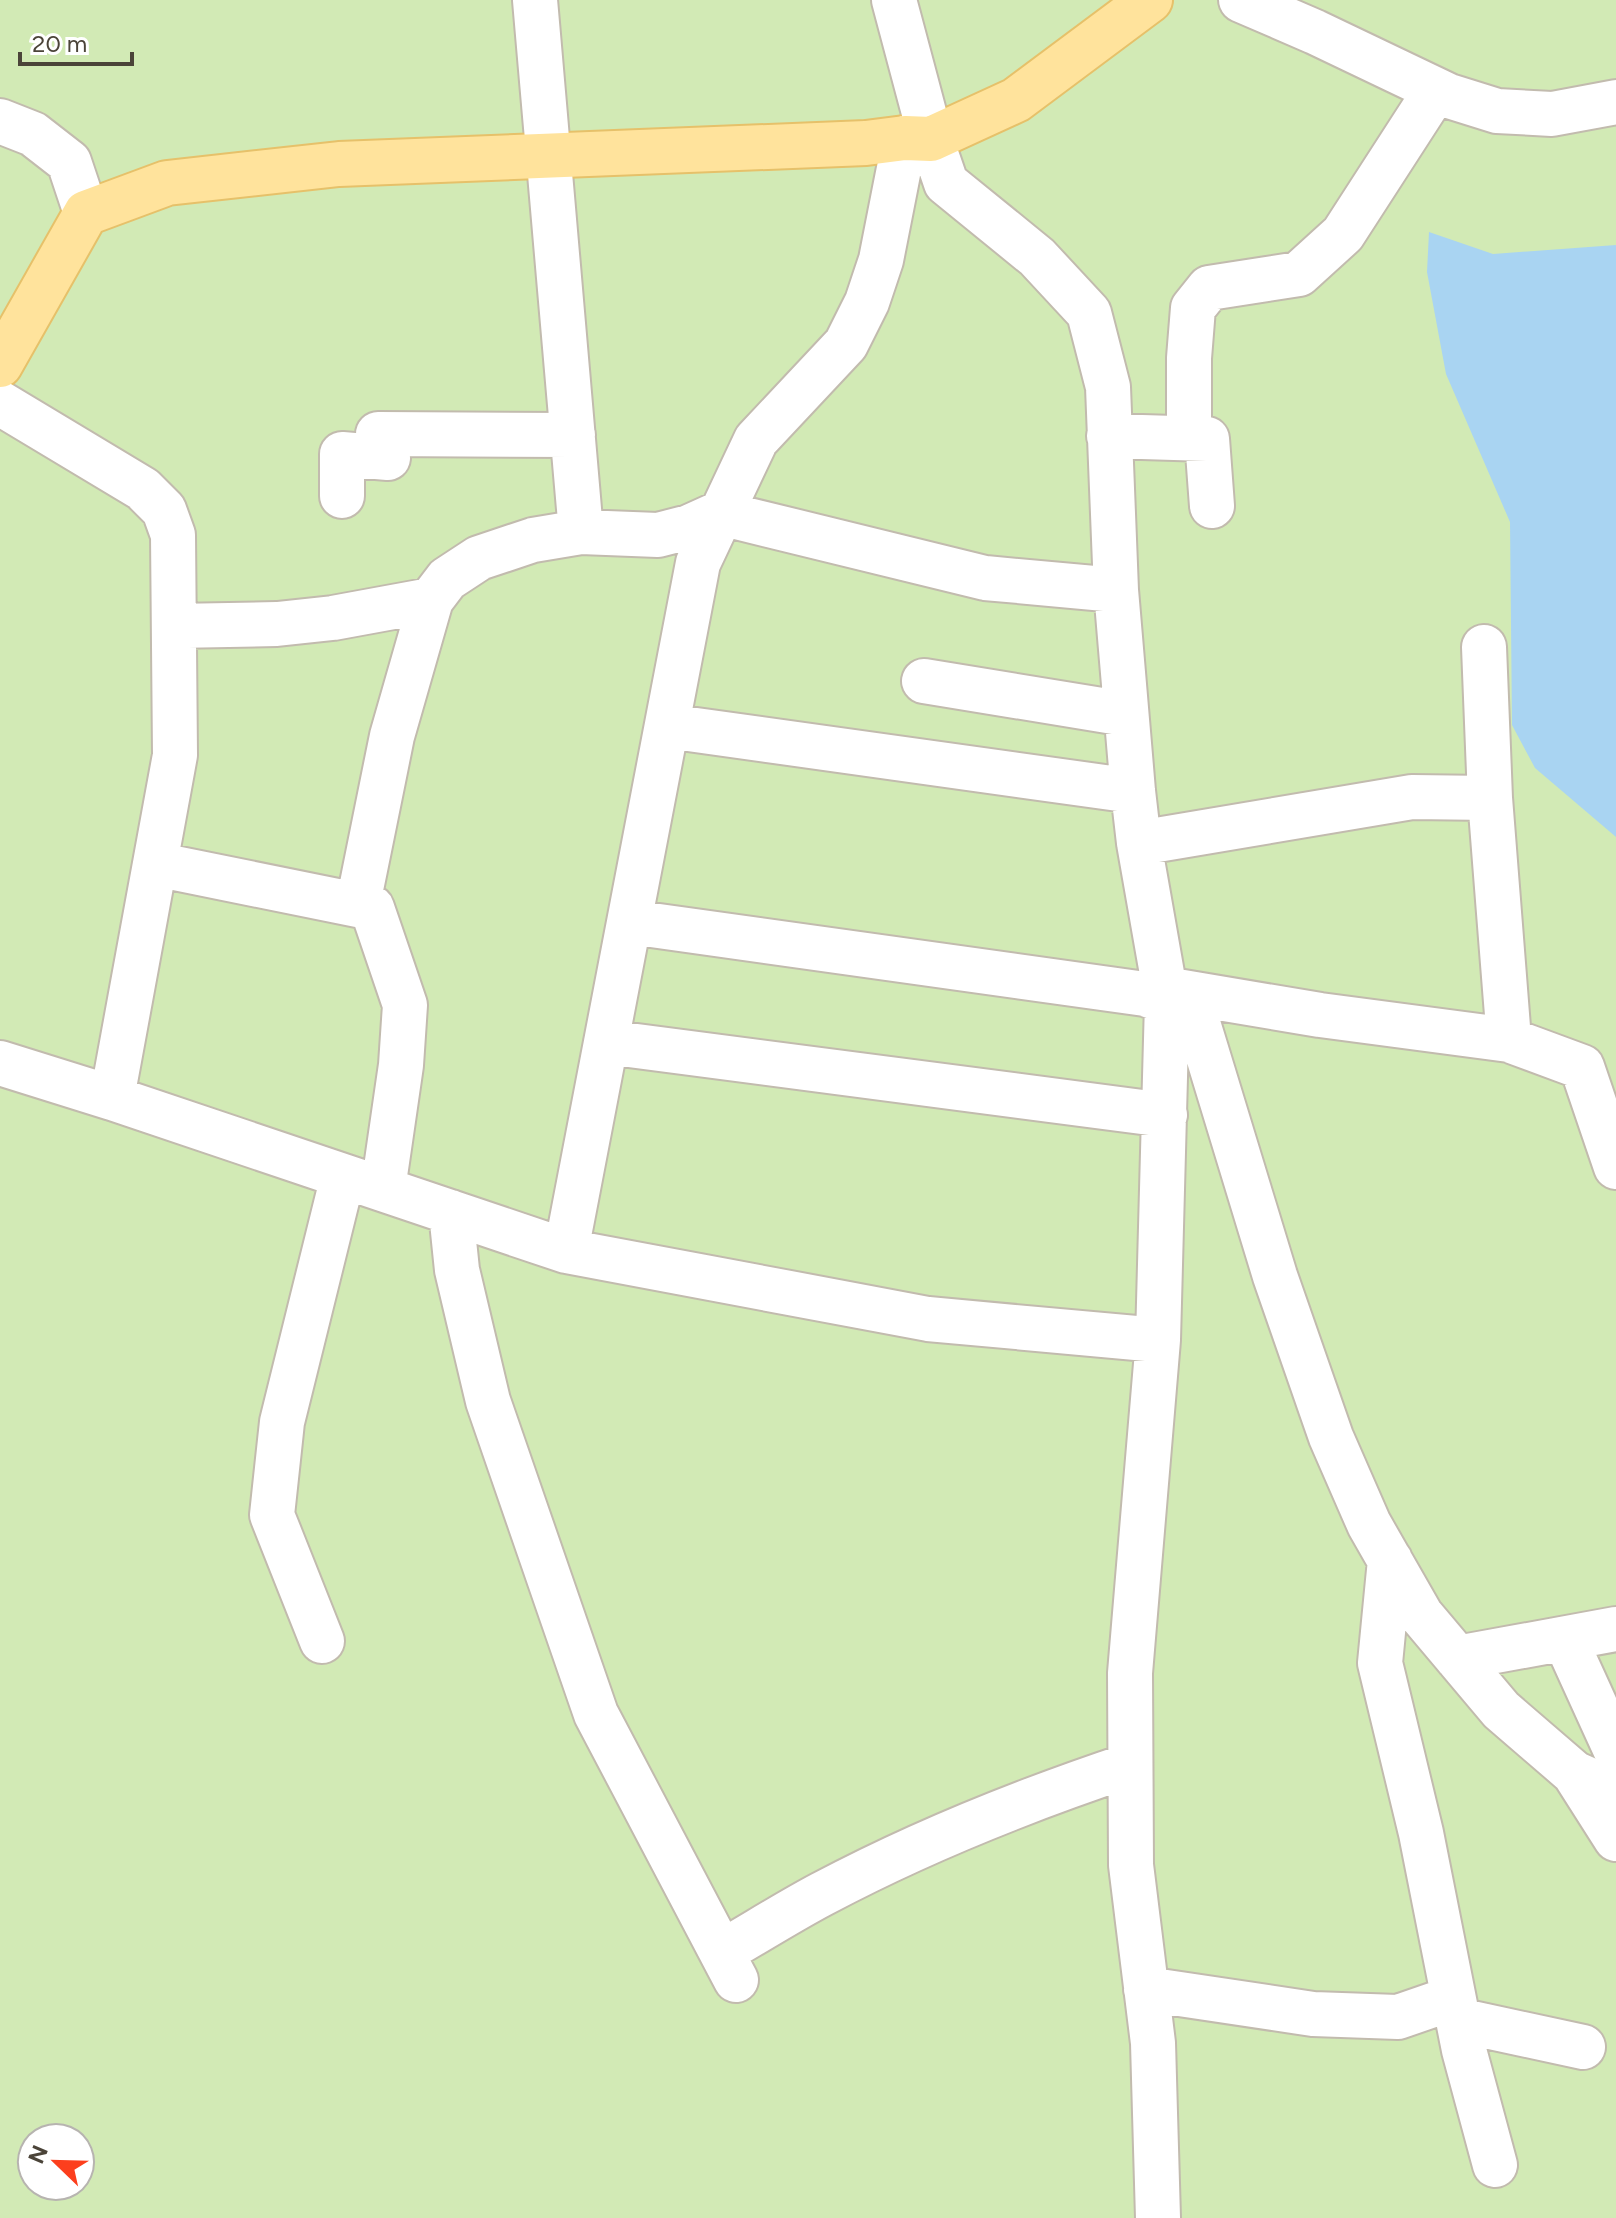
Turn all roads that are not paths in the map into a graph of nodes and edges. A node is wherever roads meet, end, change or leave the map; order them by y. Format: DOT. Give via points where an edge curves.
graph roads {
  1 [pos="535,0"];
  2 [pos="894,0"];
  3 [pos="1150,0"];
  4 [pos="1241,0"];
  5 [pos="1436,90"];
  6 [pos="1616,102"];
  7 [pos="0,121"];
  8 [pos="918,139"];
  9 [pos="550,156"];
  10 [pos="86,213"];
  11 [pos="0,365"];
  12 [pos="0,403"];
  13 [pos="573,435"];
  14 [pos="1109,436"];
  15 [pos="1189,437"];
  16 [pos="342,496"];
  17 [pos="1212,506"];
  18 [pos="720,513"];
  19 [pos="581,532"];
  20 [pos="1116,590"];
  21 [pos="431,600"];
  22 [pos="174,626"];
  23 [pos="1484,647"];
  24 [pos="924,681"];
  25 [pos="1126,714"];
  26 [pos="667,726"];
  27 [pos="1133,791"];
  28 [pos="1490,798"];
  29 [pos="1139,843"];
  30 [pos="155,864"];
  31 [pos="358,904"];
  32 [pos="630,922"];
  33 [pos="1166,996"];
  34 [pos="1509,1040"];
  35 [pos="606,1042"];
  36 [pos="0,1063"];
  37 [pos="112,1098"];
  38 [pos="1165,1115"];
  39 [pos="1616,1167"];
  40 [pos="363,1182"];
  41 [pos="451,1212"];
  42 [pos="566,1251"];
  43 [pos="1158,1340"];
  44 [pos="1390,1560"];
  45 [pos="1616,1629"];
  46 [pos="1565,1639"];
  47 [pos="322,1641"];
  48 [pos="1457,1658"];
  49 [pos="1616,1751"];
  50 [pos="1130,1765"];
  51 [pos="1574,1773"];
  52 [pos="1616,1792"];
  53 [pos="1616,1839"];
  54 [pos="1146,1989"];
  55 [pos="1456,2009"];
  56 [pos="1583,2047"];
  57 [pos="1495,2165"];
  58 [pos="1158,2218"];
  1 -- 9 [label="street"];
  2 -- 8 [label="street"];
  3 -- 8 [label="main road" via="1016,100"];
  4 -- 5 [label="street"];
  5 -- 6 [label="street" via="1497,111 1552,114"];
  5 -- 15 [label="street" via="1343,234 1299,274 1209,288 1193,308"];
  7 -- 10 [label="street" via="33,134 69,162"];
  8 -- 9 [label="main road"];
  8 -- 14 [label="street" via="946,183 1037,257 1089,313 1108,387"];
  8 -- 18 [label="street" via="867,302 846,344 756,440"];
  9 -- 10 [label="main road" via="339,164 167,183"];
  9 -- 13 [label="street"];
  10 -- 11 [label="main road"];
  12 -- 22 [label="street" via="143,489 164,510 173,535"];
  13 -- 16 [label="street" via="378,434 388,458 342,454"];
  13 -- 19 [label="street"];
  14 -- 15 [label="street"];
  14 -- 20 [label="street"];
  15 -- 17 [label="street" via="1207,439"];
  18 -- 19 [label="street" via="658,535"];
  18 -- 20 [label="street" via="985,578"];
  18 -- 26 [label="street" via="698,563"];
  19 -- 21 [label="street" via="533,540 479,558 447,579"];
  20 -- 25 [label="street"];
  21 -- 22 [label="street" via="277,624"];
  21 -- 31 [label="street" via="392,736"];
  22 -- 30 [label="street" via="175,755"];
  23 -- 28 [label="street"];
  24 -- 25 [label="street"];
  25 -- 27 [label="street"];
  26 -- 27 [label="street"];
  26 -- 32 [label="street"];
  27 -- 29 [label="street"];
  28 -- 29 [label="street" via="1412,797"];
  28 -- 34 [label="street"];
  29 -- 33 [label="street"];
  30 -- 31 [label="street"];
  30 -- 37 [label="street"];
  31 -- 40 [label="street" via="372,908 405,1005 401,1065"];
  32 -- 33 [label="street"];
  32 -- 35 [label="street"];
  33 -- 34 [label="street"];
  33 -- 38 [label="street"];
  33 -- 44 [label="street" via="1198,1023 1275,1276 1331,1437"];
  34 -- 39 [label="street" via="1582,1067"];
  35 -- 38 [label="street"];
  35 -- 42 [label="street"];
  36 -- 37 [label="street"];
  37 -- 40 [label="street"];
  38 -- 43 [label="street"];
  40 -- 41 [label="street"];
  40 -- 47 [label="street" via="282,1422 272,1515"];
  41 -- 42 [label="street"];
  41 -- 50 [label="street" via="457,1270 488,1401 596,1714 729,1966 823,1894 1043,1794"];
  42 -- 43 [label="street" via="928,1319"];
  43 -- 50 [label="street" via="1130,1673"];
  44 -- 48 [label="street" via="1421,1615"];
  44 -- 55 [label="street" via="1380,1663"];
  45 -- 46 [label="street"];
  46 -- 48 [label="street"];
  46 -- 49 [label="street"];
  48 -- 51 [label="street" via="1501,1710"];
  50 -- 54 [label="street" via="1131,1865"];
  51 -- 52 [label="street"];
  51 -- 53 [label="street"];
  54 -- 55 [label="street" via="1313,2014 1398,2017"];
  54 -- 58 [label="street" via="1153,2043"];
  55 -- 56 [label="street"];
  55 -- 57 [label="street"];
}
